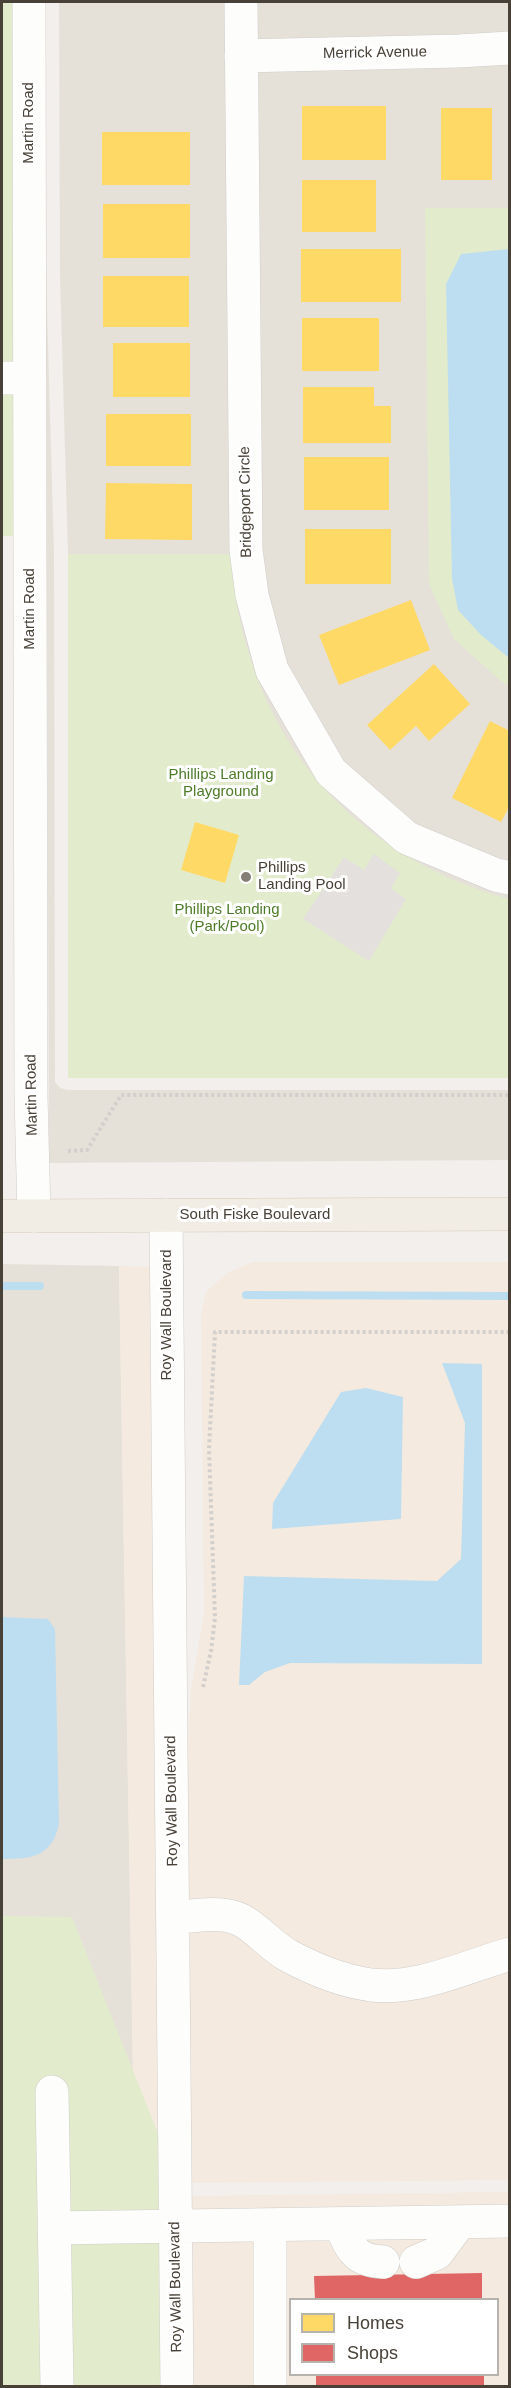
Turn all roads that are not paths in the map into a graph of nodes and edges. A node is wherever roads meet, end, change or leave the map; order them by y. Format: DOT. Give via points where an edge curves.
graph roads {
  1 [pos="29,2"];
  2 [pos="241,2"];
  3 [pos="510,48"];
  4 [pos="241,56"];
  5 [pos="16,378"];
  6 [pos="510,878"];
  7 [pos="510,1214"];
  8 [pos="166,1215"];
  9 [pos="2,1216"];
  10 [pos="34,1216"];
  11 [pos="173,1918"];
  12 [pos="510,1954"];
  13 [pos="52,2092"];
  14 [pos="510,2221"];
  15 [pos="460,2222"];
  16 [pos="340,2224"];
  17 [pos="270,2225"];
  18 [pos="175,2226"];
  19 [pos="54,2228"];
  20 [pos="383,2262"];
  21 [pos="416,2262"];
  22 [pos="57,2386"];
  23 [pos="177,2386"];
  24 [pos="270,2386"];
  1 -- 5 [label="street, Martin Road"];
  2 -- 4 [label="street, Bridgeport Circle"];
  3 -- 4 [label="street, Merrick Avenue"];
  4 -- 6 [label="street, Bridgeport Circle" via="246,549 252,595 272,670 330,772 407,838"];
  5 -- 10 [label="street, Martin Road"];
  7 -- 8 [label="main road, South Fiske Boulevard"];
  8 -- 10 [label="main road, South Fiske Boulevard"];
  8 -- 11 [label="street, Roy Wall Boulevard"];
  9 -- 10 [label="main road, South Fiske Boulevard"];
  11 -- 12 [label="street" via="220,1914 240,1920 288,1956 341,1978 372,1985 400,1985 443,1977"];
  11 -- 18 [label="street, Roy Wall Boulevard"];
  13 -- 19 [label="street"];
  14 -- 15 [label="street"];
  15 -- 16 [label="street"];
  15 -- 21 [label="street" via="437,2253"];
  16 -- 17 [label="street"];
  16 -- 20 [label="street" via="353,2252 366,2261"];
  17 -- 18 [label="street"];
  17 -- 24 [label="street"];
  18 -- 19 [label="street"];
  18 -- 23 [label="street, Roy Wall Boulevard"];
  19 -- 22 [label="street"];
}
